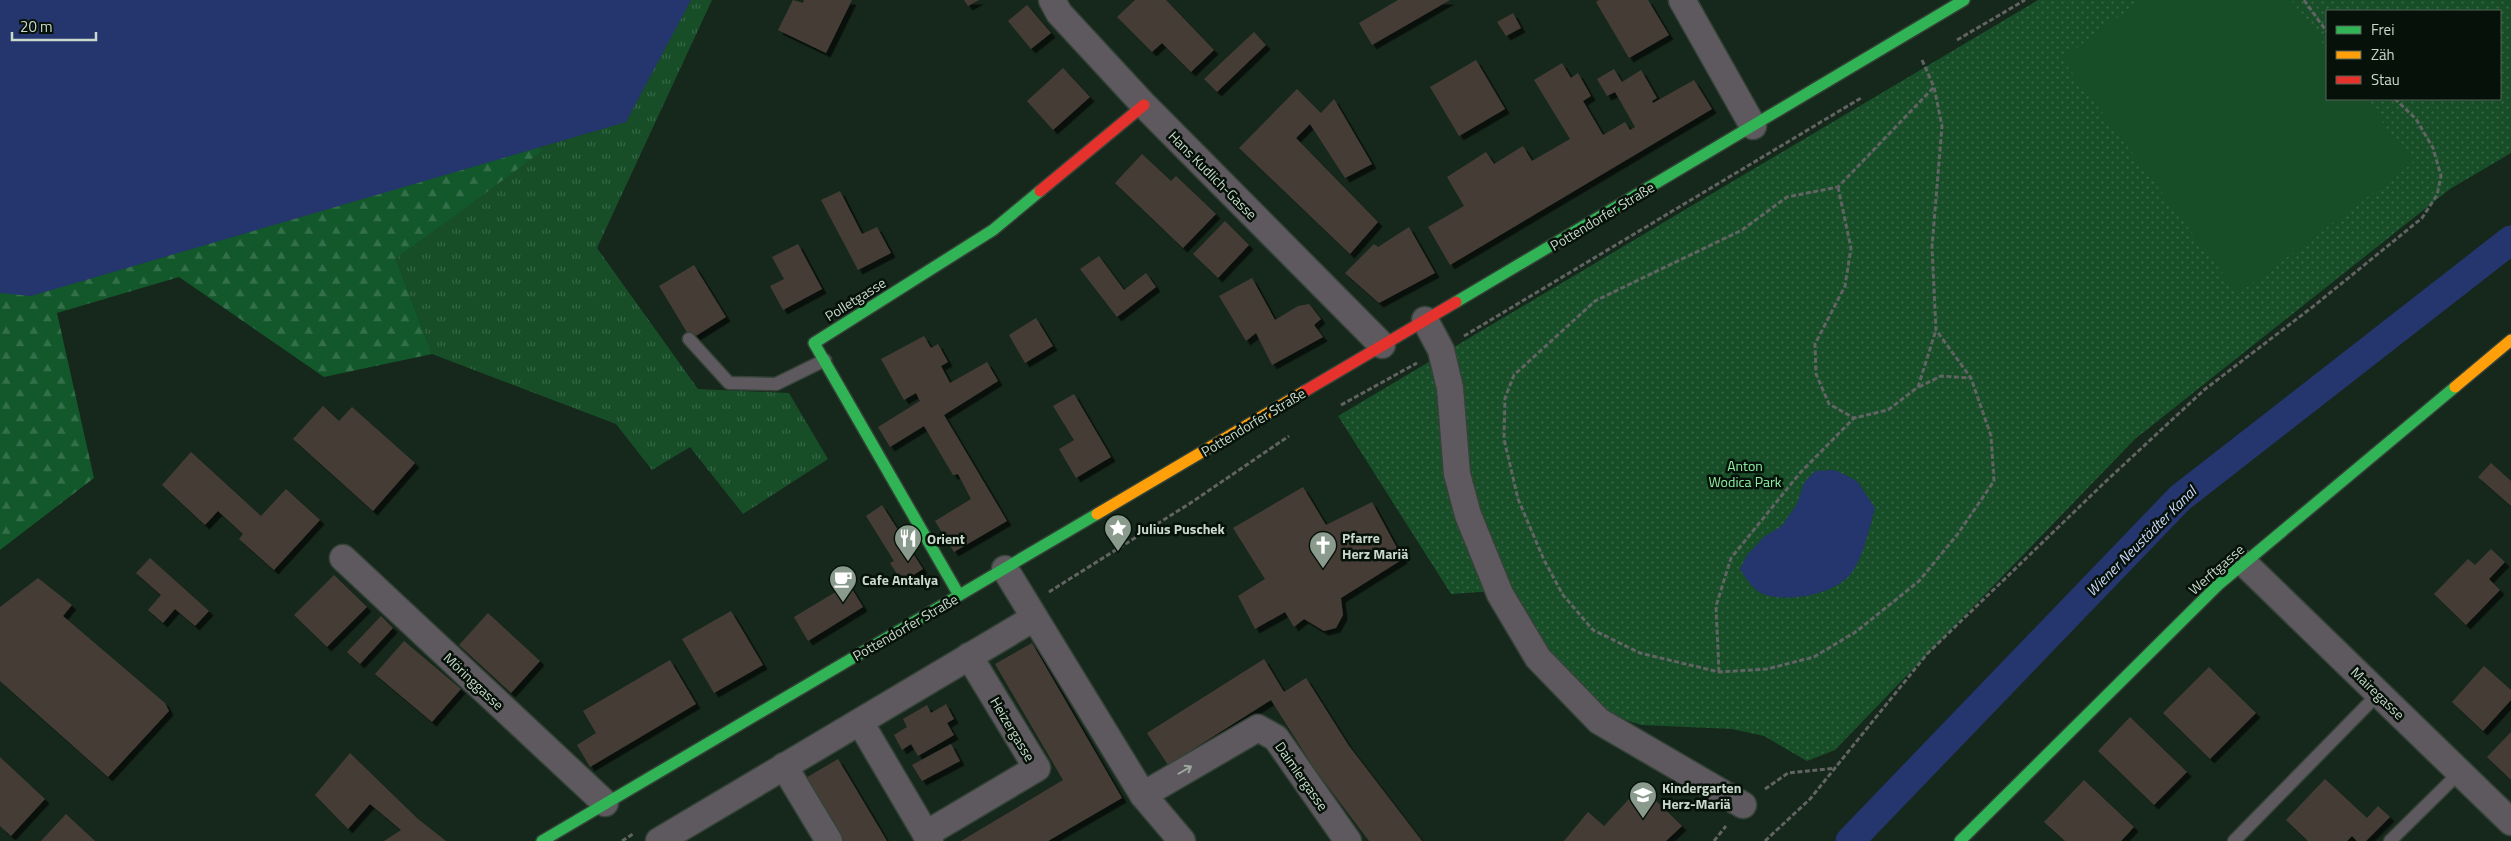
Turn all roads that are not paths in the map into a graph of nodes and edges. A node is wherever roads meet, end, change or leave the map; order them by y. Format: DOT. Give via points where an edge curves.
graph roads {
  1 [pos="1682,0"];
  2 [pos="1964,0"];
  3 [pos="1061,4"];
  4 [pos="1144,105"];
  5 [pos="1753,126"];
  6 [pos="1425,320"];
  7 [pos="688,339"];
  8 [pos="2511,340"];
  9 [pos="1382,346"];
  10 [pos="825,360"];
  11 [pos="343,558"];
  12 [pos="2245,564"];
  13 [pos="1006,568"];
  14 [pos="959,596"];
  15 [pos="1030,610"];
  16 [pos="970,656"];
  17 [pos="2379,693"];
  18 [pos="860,722"];
  19 [pos="784,766"];
  20 [pos="2459,773"];
  21 [pos="1143,795"];
  22 [pos="605,803"];
  23 [pos="1743,806"];
  24 [pos="2511,822"];
  25 [pos="658,838"];
  26 [pos="928,838"];
  27 [pos="542,841"];
  28 [pos="829,841"];
  29 [pos="1182,841"];
  30 [pos="1348,841"];
  31 [pos="1960,841"];
  32 [pos="2234,841"];
  33 [pos="2390,841"];
  1 -- 5 [label="street"];
  2 -- 5 [label="main road, Pottendorfer Straße"];
  3 -- 4 [label="street, Hans Kudlich-Gasse"];
  4 -- 9 [label="street, Hans Kudlich-Gasse"];
  4 -- 10 [label="main road, Polletgasse" via="993,230 814,343"];
  5 -- 6 [label="main road, Pottendorfer Straße"];
  6 -- 9 [label="main road, Pottendorfer Straße"];
  6 -- 23 [label="street" via="1441,350 1450,388 1457,474 1468,515 1500,594 1538,658 1599,721"];
  7 -- 10 [label="lane" via="729,383 776,384"];
  8 -- 12 [label="main road, Werftgasse"];
  9 -- 13 [label="main road, Pottendorfer Straße"];
  10 -- 14 [label="main road, Polletgasse"];
  11 -- 22 [label="street, Möringgasse"];
  12 -- 17 [label="street, Mairegasse"];
  12 -- 31 [label="main road, Werftgasse" via="2218,585"];
  13 -- 14 [label="main road, Pottendorfer Straße"];
  13 -- 15 [label="street"];
  14 -- 22 [label="main road, Pottendorfer Straße"];
  15 -- 16 [label="street"];
  15 -- 21 [label="street"];
  16 -- 18 [label="street"];
  16 -- 26 [label="street, Heizergasse" via="1037,768"];
  17 -- 20 [label="street, Mairegasse"];
  17 -- 32 [label="lane"];
  18 -- 19 [label="street"];
  18 -- 26 [label="street, Heizergasse"];
  19 -- 25 [label="street"];
  19 -- 28 [label="street"];
  20 -- 24 [label="street, Mairegasse"];
  20 -- 33 [label="lane"];
  21 -- 29 [label="street"];
  21 -- 30 [label="street, Daimlergasse, one-way" via="1258,728 1276,738"];
  22 -- 27 [label="main road, Pottendorfer Straße"];
}
